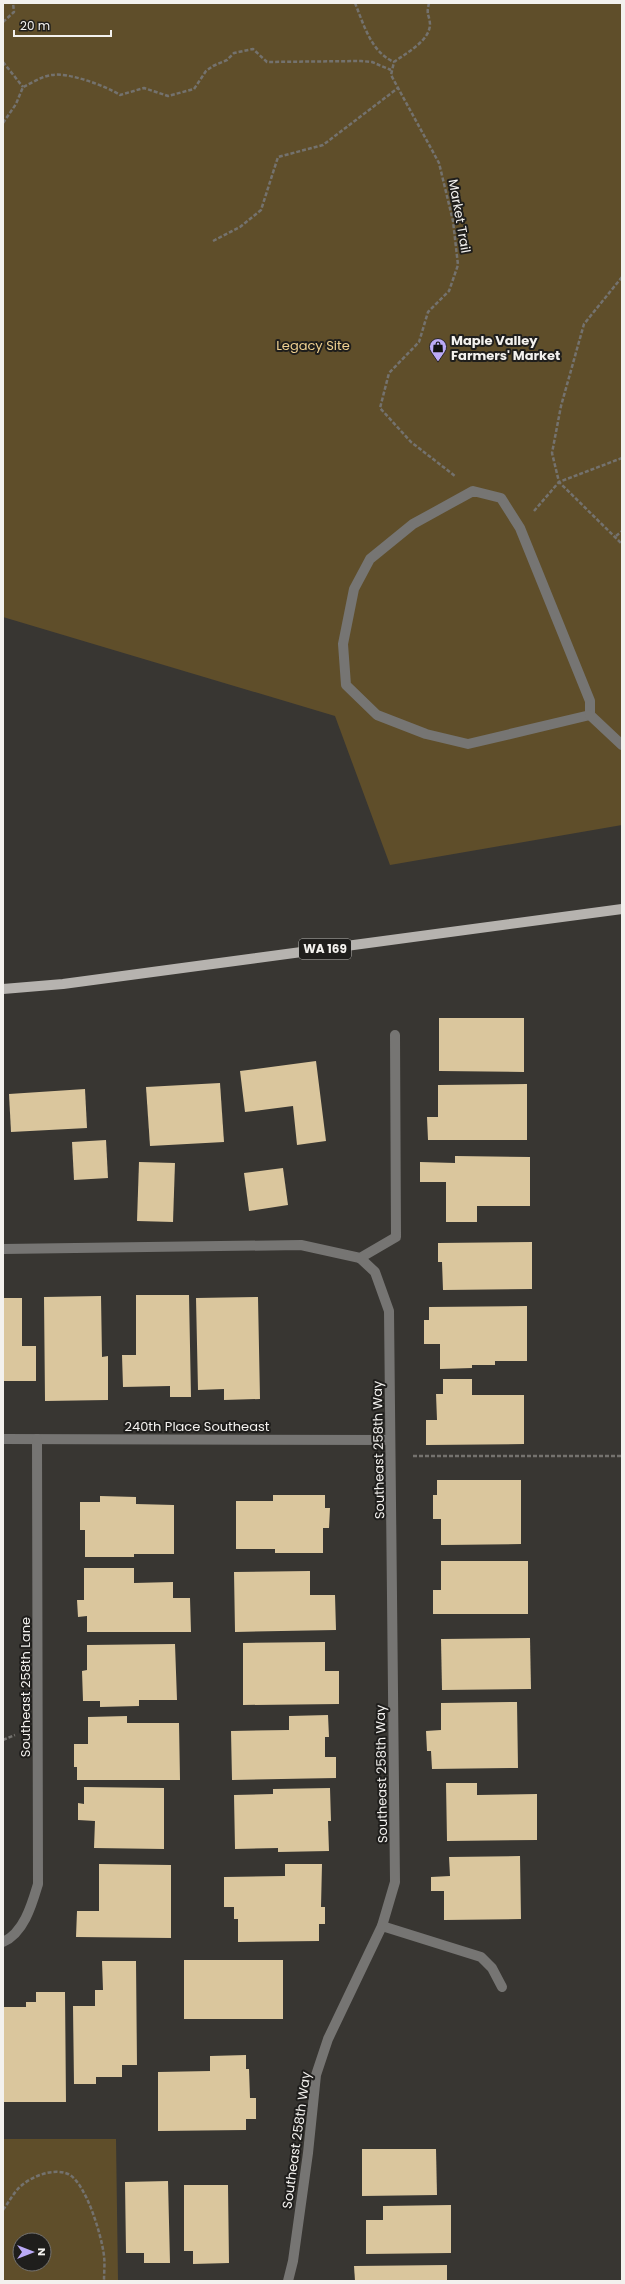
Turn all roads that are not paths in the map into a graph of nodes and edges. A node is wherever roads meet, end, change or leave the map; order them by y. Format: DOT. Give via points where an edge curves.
graph roads {
  1 [pos="590,715"];
  2 [pos="622,745"];
  3 [pos="622,909"];
  4 [pos="3,989"];
  5 [pos="395,1035"];
  6 [pos="3,1249"];
  7 [pos="360,1258"];
  8 [pos="3,1439"];
  9 [pos="37,1439"];
  10 [pos="390,1440"];
  11 [pos="382,1926"];
  12 [pos="3,1942"];
  13 [pos="502,1987"];
  14 [pos="288,2281"];
  1 -- 1 [label="street" via="590,701 520,528 501,498 473,491 414,524 370,559 354,589 343,644 346,685 377,715 426,734 468,744"];
  1 -- 2 [label="street"];
  3 -- 4 [label="main road, WA 169" via="70,983"];
  5 -- 7 [label="street" via="396,1237"];
  6 -- 7 [label="street" via="301,1245"];
  7 -- 10 [label="street, Southeast 258th Way" via="375,1272 389,1311"];
  8 -- 9 [label="street, 240th Place Southeast"];
  9 -- 10 [label="street, 240th Place Southeast"];
  9 -- 12 [label="street, Southeast 258th Lane" via="38,1884 30,1912 10,1939"];
  10 -- 11 [label="street, Southeast 258th Way" via="395,1882"];
  11 -- 13 [label="street" via="481,1957 492,1968"];
  11 -- 14 [label="street, Southeast 258th Way" via="328,2039 316,2075 307,2161"];
}
